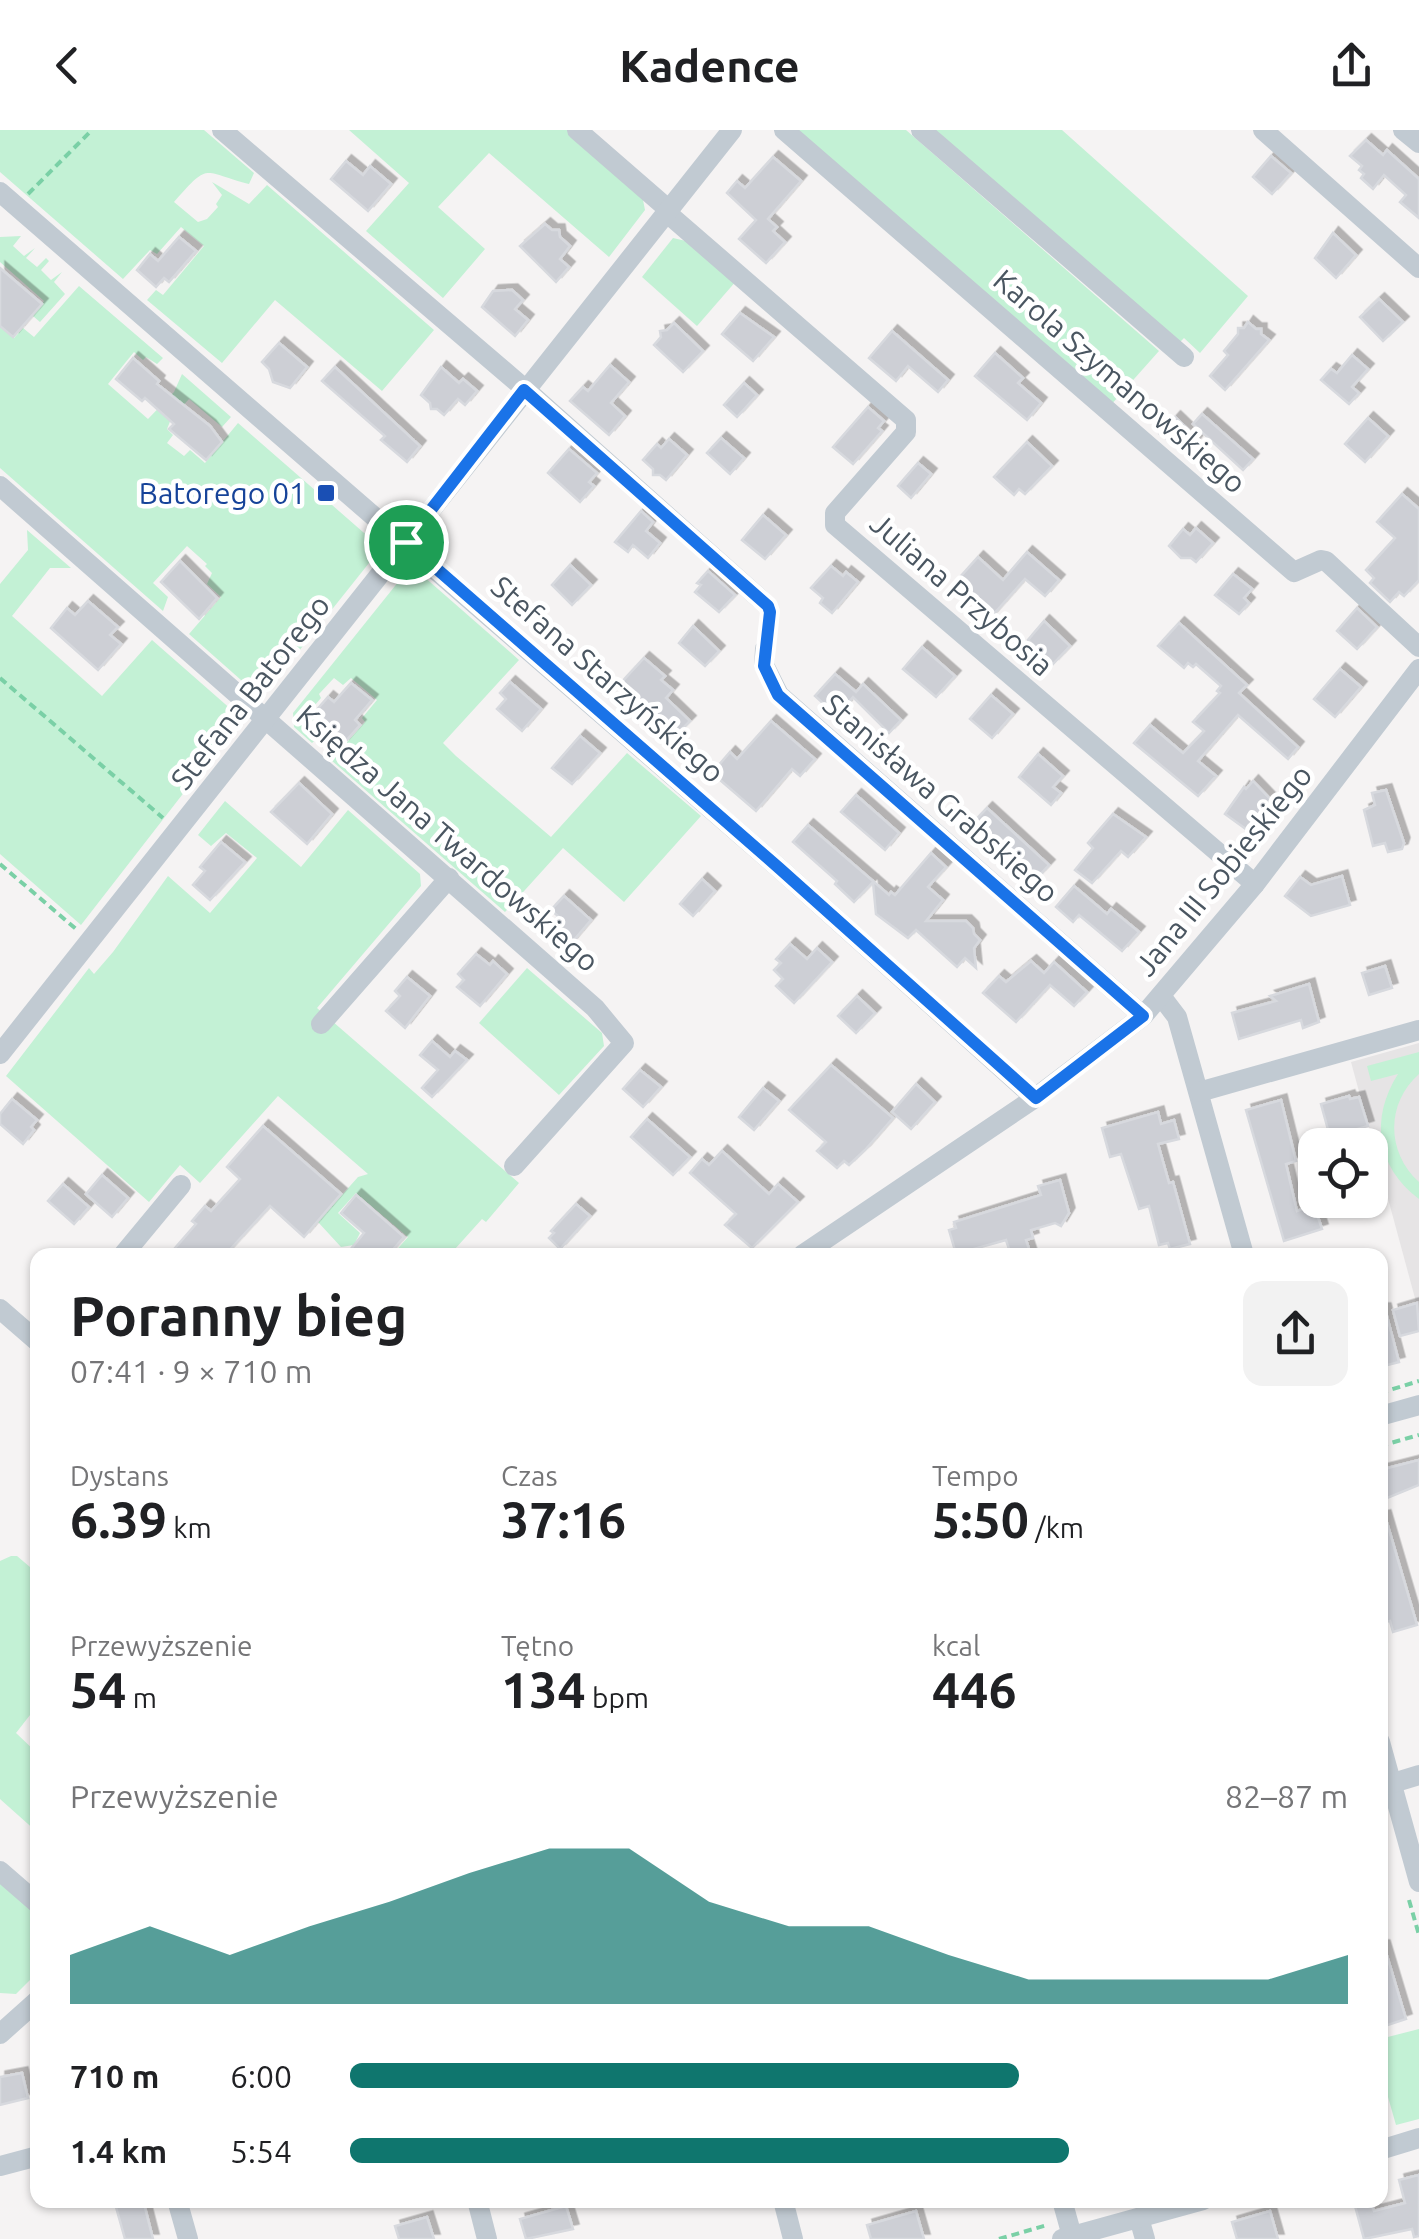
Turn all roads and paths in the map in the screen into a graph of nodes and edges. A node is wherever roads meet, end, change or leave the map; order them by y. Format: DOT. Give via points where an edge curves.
graph roads {
  1 [pos="92,130"];
  2 [pos="222,130"];
  3 [pos="577,130"];
  4 [pos="732,130"];
  5 [pos="784,130"];
  6 [pos="920,130"];
  7 [pos="1263,130"];
  8 [pos="1404,130"];
  9 [pos="1419,144"];
  10 [pos="42,180"];
  11 [pos="0,192"];
  12 [pos="667,211"];
  13 [pos="1419,268"];
  14 [pos="1184,357"];
  15 [pos="524,390"];
  16 [pos="0,486"];
  17 [pos="406,542"];
  18 [pos="759,598"];
  19 [pos="1419,647"];
  20 [pos="764,649"];
  21 [pos="1419,668"];
  22 [pos="0,678"];
  23 [pos="267,720"];
  24 [pos="178,831"];
  25 [pos="0,864"];
  26 [pos="449,878"];
  27 [pos="1254,884"];
  28 [pos="91,942"];
  29 [pos="1162,996"];
  30 [pos="1143,1016"];
  31 [pos="321,1024"];
  32 [pos="1419,1030"];
  33 [pos="0,1054"];
  34 [pos="1199,1092"];
  35 [pos="1036,1098"];
  36 [pos="514,1166"];
  37 [pos="181,1186"];
  38 [pos="129,1248"];
  39 [pos="812,1248"];
  40 [pos="1242,1248"];
  41 [pos="0,1309"];
  42 [pos="30,1335"];
  43 [pos="1419,1382"];
  44 [pos="1388,1390"];
  45 [pos="1419,1405"];
  46 [pos="1388,1414"];
  47 [pos="1419,1435"];
  48 [pos="1388,1444"];
  49 [pos="1419,1775"];
  50 [pos="1388,1784"];
  51 [pos="1388,1791"];
  52 [pos="0,1871"];
  53 [pos="1419,1882"];
  54 [pos="30,1897"];
  55 [pos="30,2006"];
  56 [pos="2,2028"];
  57 [pos="1419,2138"];
  58 [pos="1388,2148"];
  59 [pos="30,2158"];
  60 [pos="0,2166"];
  61 [pos="179,2208"];
  62 [pos="478,2208"];
  63 [pos="785,2208"];
  64 [pos="1063,2208"];
  65 [pos="1174,2208"];
  66 [pos="1140,2218"];
  67 [pos="1067,2238"];
  68 [pos="188,2239"];
  69 [pos="487,2239"];
  70 [pos="793,2239"];
  71 [pos="1145,2239"];
  1 -- 10 [label="path"];
  2 -- 15 [label="street"];
  3 -- 12 [label="street, Juliana Przybosia"];
  4 -- 12 [label="street, Stefana Batorego"];
  5 -- 19 [label="street, Karola Szymanowskiego" via="1294,572 1326,561"];
  6 -- 14 [label="street"];
  7 -- 13 [label="street"];
  8 -- 9 [label="street"];
  11 -- 17 [label="street, Stefana Starzyńskiego"];
  12 -- 15 [label="street, Stefana Batorego"];
  12 -- 27 [label="street, Juliana Przybosia" via="906,420 906,432 835,514 835,525"];
  15 -- 17 [label="street, Stefana Batorego"];
  15 -- 18 [label="street"];
  16 -- 23 [label="street, Księdza Jana Twardowskiego"];
  17 -- 23 [label="street, Stefana Batorego"];
  17 -- 35 [label="street, Stefana Starzyńskiego"];
  20 -- 30 [label="street, Stanisława Grabskiego" via="778,695"];
  21 -- 27 [label="street, Jana III Sobieskiego"];
  22 -- 24 [label="path"];
  23 -- 24 [label="street, Stefana Batorego"];
  23 -- 26 [label="street, Księdza Jana Twardowskiego"];
  24 -- 28 [label="street, Stefana Batorego"];
  25 -- 28 [label="path"];
  26 -- 31 [label="street"];
  26 -- 36 [label="street, Księdza Jana Twardowskiego" via="596,1008 624,1043"];
  27 -- 29 [label="street, Jana III Sobieskiego"];
  28 -- 33 [label="street, Stefana Batorego"];
  29 -- 30 [label="street, Jana III Sobieskiego"];
  29 -- 34 [label="street" via="1177,1017"];
  30 -- 35 [label="street, Jana III Sobieskiego"];
  32 -- 34 [label="street"];
  34 -- 40 [label="street"];
  35 -- 39 [label="street, Jana III Sobieskiego"];
  37 -- 38 [label="street"];
  41 -- 42 [label="street"];
  43 -- 44 [label="path"];
  45 -- 46 [label="street"];
  47 -- 48 [label="path"];
  49 -- 50 [label="street"];
  51 -- 53 [label="street"];
  52 -- 54 [label="street"];
  55 -- 56 [label="street"];
  57 -- 58 [label="street"];
  59 -- 60 [label="street"];
  61 -- 68 [label="street"];
  62 -- 69 [label="street"];
  63 -- 70 [label="street"];
  64 -- 67 [label="street"];
  65 -- 66 [label="street"];
  66 -- 67 [label="street"];
  66 -- 71 [label="street"];
}
